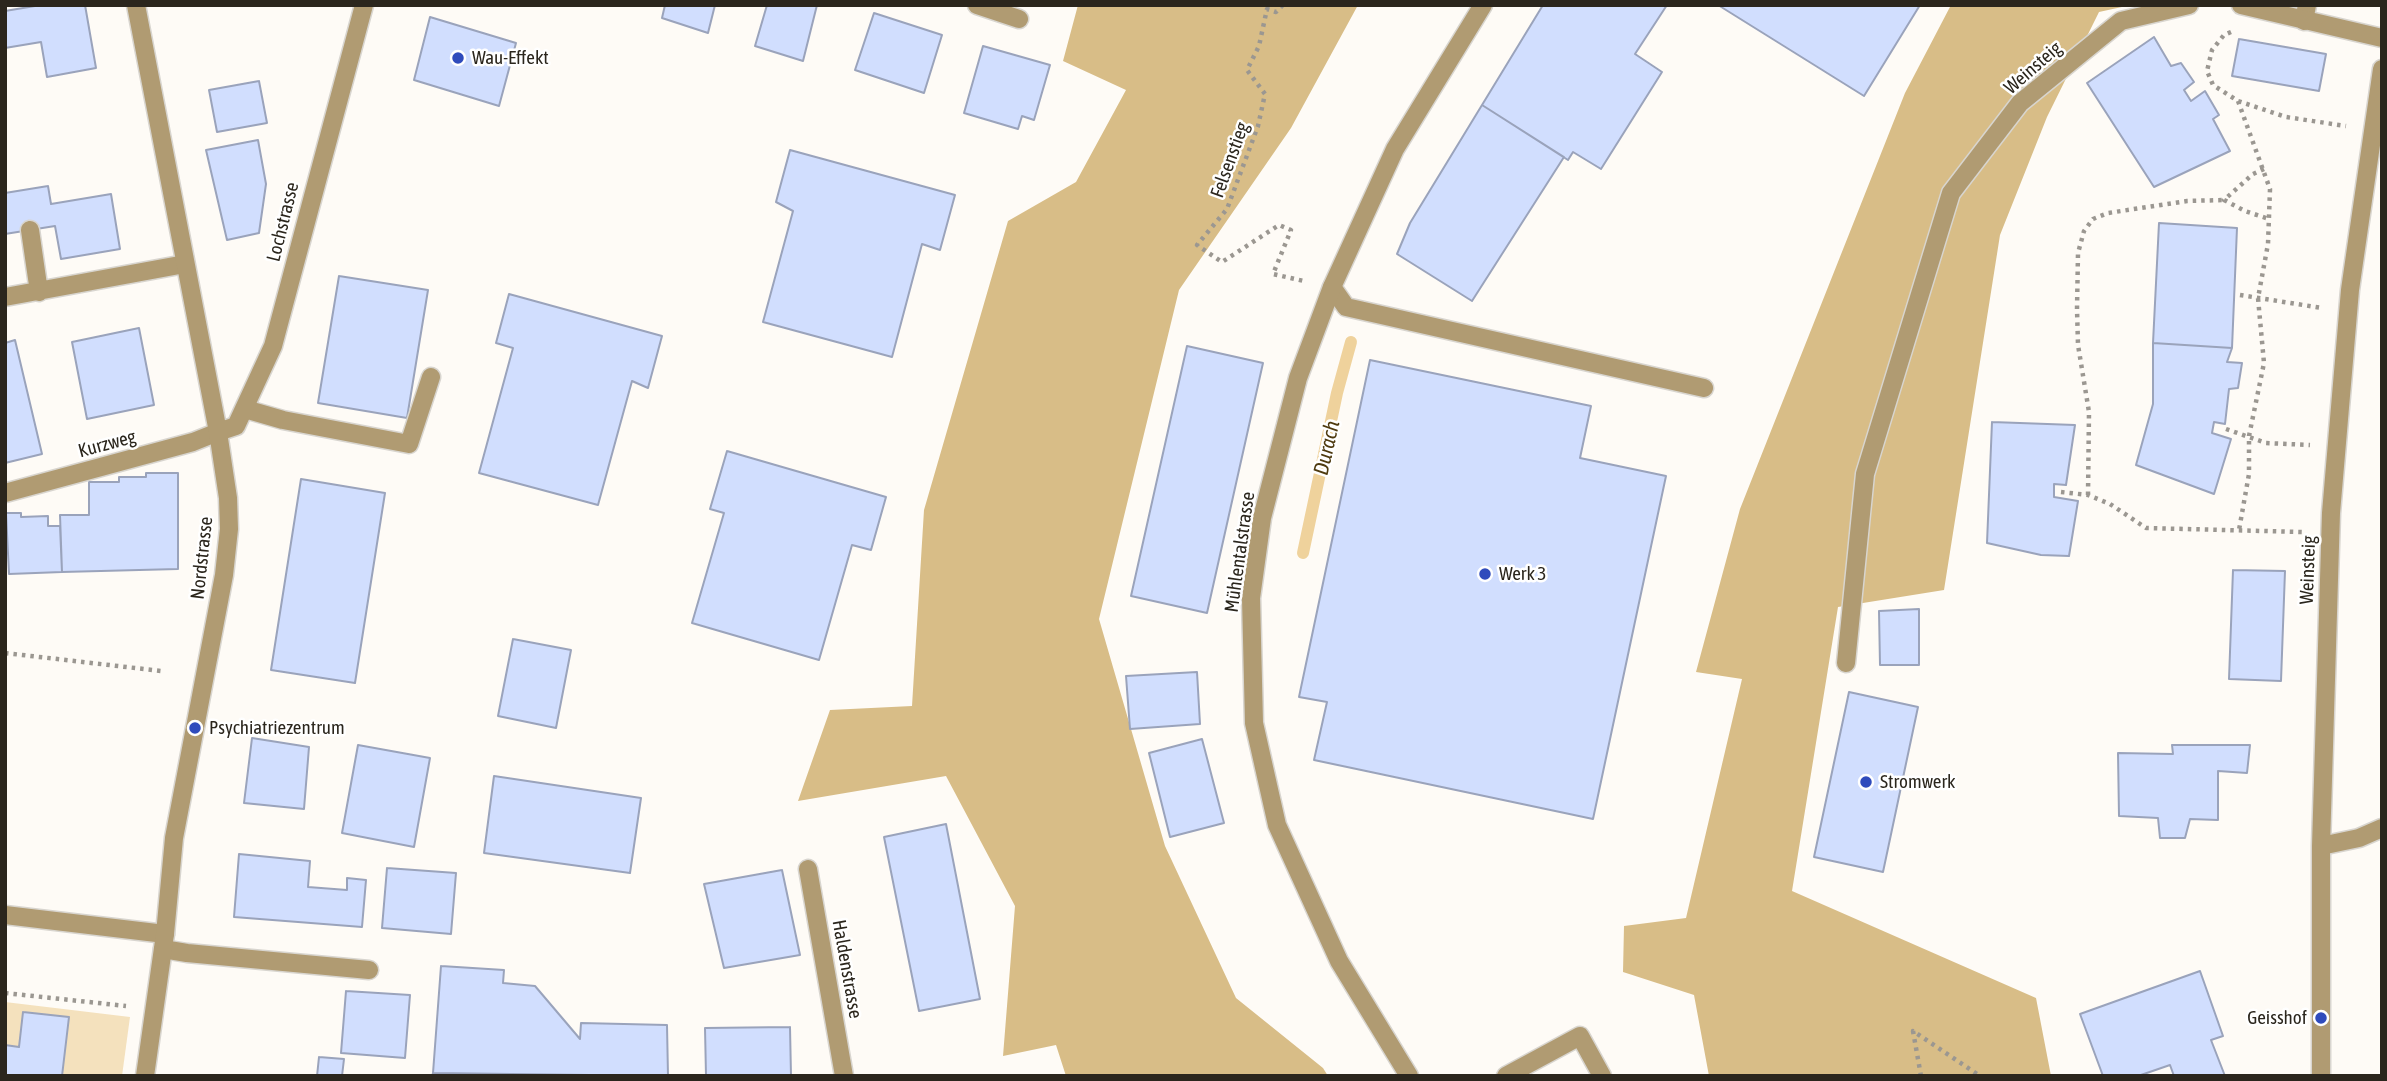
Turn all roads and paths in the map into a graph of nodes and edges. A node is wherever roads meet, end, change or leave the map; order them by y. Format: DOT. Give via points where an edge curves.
graph roads {
  1 [pos="136,5"];
  2 [pos="363,5"];
  3 [pos="977,5"];
  4 [pos="1283,5"];
  5 [pos="1483,5"];
  6 [pos="2189,5"];
  7 [pos="2249,7"];
  8 [pos="2305,13"];
  9 [pos="1019,19"];
  10 [pos="2382,38"];
  11 [pos="2382,69"];
  12 [pos="2238,101"];
  13 [pos="2373,129"];
  14 [pos="2264,169"];
  15 [pos="2224,200"];
  16 [pos="2270,219"];
  17 [pos="30,230"];
  18 [pos="185,264"];
  19 [pos="1332,287"];
  20 [pos="39,292"];
  21 [pos="2240,295"];
  22 [pos="5,296"];
  23 [pos="2258,298"];
  24 [pos="2348,313"];
  25 [pos="430,377"];
  26 [pos="1704,388"];
  27 [pos="245,409"];
  28 [pos="2226,429"];
  29 [pos="218,432"];
  30 [pos="2249,436"];
  31 [pos="2336,447"];
  32 [pos="2061,492"];
  33 [pos="5,493"];
  34 [pos="2088,495"];
  35 [pos="2239,530"];
  36 [pos="2330,533"];
  37 [pos="5,653"];
  38 [pos="1846,663"];
  39 [pos="161,671"];
  40 [pos="2382,828"];
  41 [pos="2321,846"];
  42 [pos="808,869"];
  43 [pos="7,916"];
  44 [pos="164,941"];
  45 [pos="369,970"];
  46 [pos="5,993"];
  47 [pos="154,1010"];
  48 [pos="145,1076"];
  49 [pos="844,1076"];
  50 [pos="1409,1076"];
  51 [pos="1506,1076"];
  52 [pos="1602,1076"];
  53 [pos="1921,1076"];
  54 [pos="1980,1076"];
  55 [pos="2321,1076"];
  1 -- 18 [label="street, Nordstrasse"];
  2 -- 27 [label="street, Lochstrasse" via="273,346"];
  3 -- 9 [label="street"];
  4 -- 19 [label="path, Felsenstieg" via="1276,12 1267,9 1259,46 1247,70 1265,94 1258,126 1227,208 1197,245 1222,262 1279,225 1291,230 1273,274"];
  5 -- 19 [label="street, Mühlentalstrasse" via="1395,149"];
  6 -- 38 [label="street, Weinsteig" via="2121,21 2020,103 1951,193 1865,474"];
  7 -- 8 [label="street"];
  7 -- 12 [label="path" via="2240,29 2224,35 2212,50 2207,71 2213,85"];
  8 -- 10 [label="street"];
  11 -- 13 [label="street, Weinsteig"];
  12 -- 13 [label="path" via="2286,117"];
  12 -- 14 [label="path"];
  13 -- 24 [label="street, Weinsteig"];
  14 -- 15 [label="path"];
  14 -- 16 [label="path" via="2270,189"];
  15 -- 16 [label="path"];
  15 -- 34 [label="path" via="2108,213 2093,219 2084,231 2078,253 2077,309 2089,412"];
  16 -- 23 [label="path"];
  17 -- 20 [label="street"];
  18 -- 20 [label="street"];
  18 -- 29 [label="street, Nordstrasse"];
  19 -- 26 [label="street" via="1346,307"];
  19 -- 50 [label="street, Mühlentalstrasse" via="1298,378 1262,518 1251,598 1254,723 1278,825 1339,961"];
  20 -- 22 [label="street"];
  21 -- 23 [label="path"];
  23 -- 24 [label="path"];
  23 -- 30 [label="path" via="2264,363"];
  24 -- 31 [label="street, Weinsteig"];
  25 -- 27 [label="street" via="409,444"];
  27 -- 29 [label="street, Lochstrasse" via="236,426"];
  28 -- 30 [label="path"];
  29 -- 33 [label="street, Kurzweg"];
  29 -- 44 [label="street, Nordstrasse" via="228,498 228,553 174,838"];
  30 -- 31 [label="path" via="2266,443"];
  30 -- 35 [label="path" via="2249,474"];
  31 -- 36 [label="street, Weinsteig"];
  32 -- 34 [label="path"];
  34 -- 35 [label="path" via="2146,528"];
  35 -- 36 [label="path"];
  36 -- 41 [label="street, Weinsteig"];
  37 -- 39 [label="path"];
  40 -- 41 [label="street"];
  41 -- 55 [label="street, Weinsteig"];
  42 -- 49 [label="street, Haldenstrasse"];
  43 -- 44 [label="street"];
  44 -- 45 [label="street" via="187,953"];
  44 -- 47 [label="street, Nordstrasse"];
  46 -- 47 [label="path"];
  47 -- 48 [label="street, Nordstrasse"];
  51 -- 52 [label="street" via="1580,1036"];
  53 -- 54 [label="path" via="1913,1031"];
}
